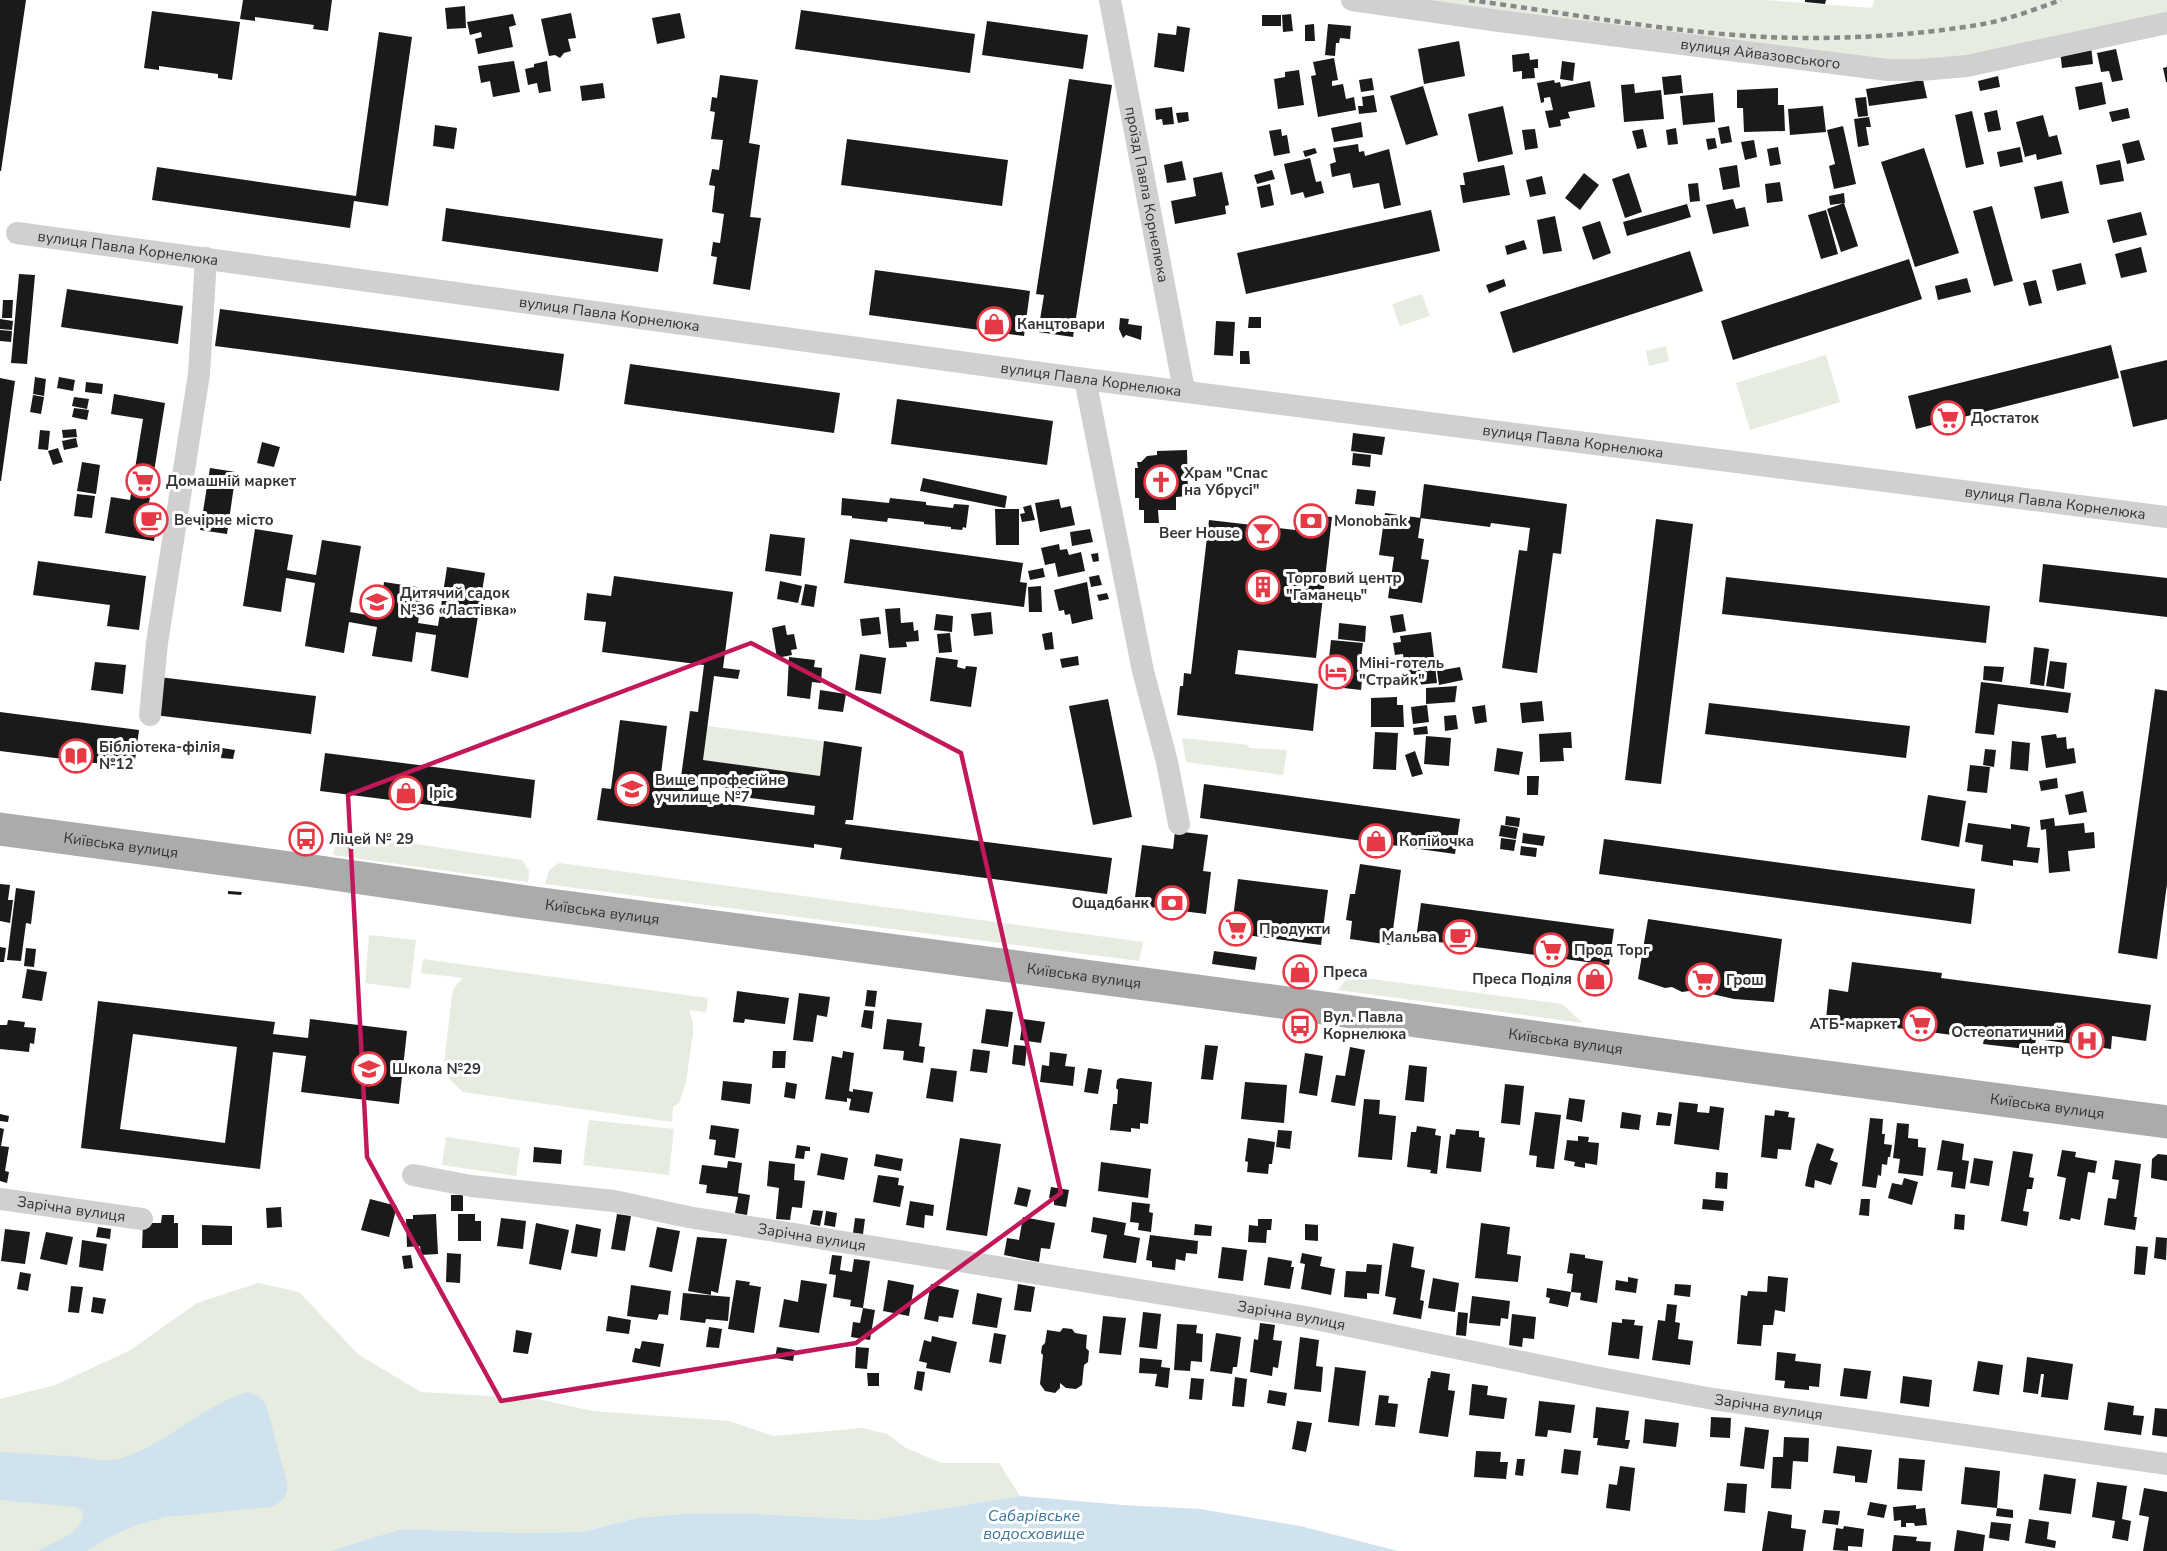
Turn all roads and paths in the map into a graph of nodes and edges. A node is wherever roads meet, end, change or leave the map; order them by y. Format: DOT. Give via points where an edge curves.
graph roads {
  1 [pos="1110,0"];
  2 [pos="1352,0"];
  3 [pos="2167,22"];
  4 [pos="16,233"];
  5 [pos="206,258"];
  6 [pos="1085,379"];
  7 [pos="1184,390"];
  8 [pos="2167,517"];
  9 [pos="150,715"];
  10 [pos="1179,824"];
  11 [pos="0,829"];
  12 [pos="2167,1122"];
  13 [pos="413,1175"];
  14 [pos="0,1199"];
  15 [pos="142,1219"];
  16 [pos="2167,1464"];
  1 -- 7 [label="street, проїзд Павла Корнелюка"];
  2 -- 3 [label="street, вулиця Айвазовського" via="1888,69 1922,70 1967,66"];
  4 -- 5 [label="street, вулиця Павла Корнелюка"];
  5 -- 6 [label="street, вулиця Павла Корнелюка"];
  5 -- 9 [label="street" via="199,374 157,643"];
  6 -- 7 [label="street, вулиця Павла Корнелюка"];
  6 -- 10 [label="street" via="1143,671"];
  7 -- 8 [label="street, вулиця Павла Корнелюка"];
  11 -- 12 [label="main road, Київська вулиця"];
  13 -- 16 [label="street, Зарічна вулиця" via="471,1186 614,1201 722,1223 1306,1317 1713,1399"];
  14 -- 15 [label="street, Зарічна вулиця"];
}
